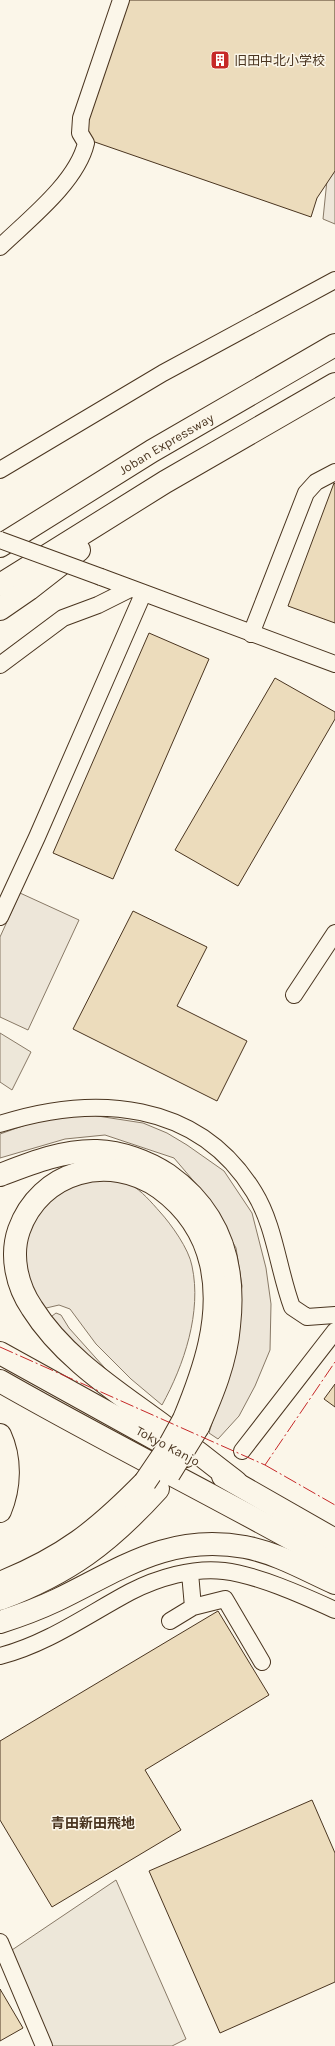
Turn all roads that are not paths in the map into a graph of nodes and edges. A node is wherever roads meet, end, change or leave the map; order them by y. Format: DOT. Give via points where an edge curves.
graph roads {
  1 [pos="121,0"];
  2 [pos="0,248"];
  3 [pos="335,280"];
  4 [pos="335,345"];
  5 [pos="335,384"];
  6 [pos="0,470"];
  7 [pos="335,472"];
  8 [pos="165,482"];
  9 [pos="0,540"];
  10 [pos="0,546"];
  11 [pos="0,585"];
  12 [pos="137,592"];
  13 [pos="0,609"];
  14 [pos="251,634"];
  15 [pos="335,664"];
  16 [pos="0,665"];
  17 [pos="0,917"];
  18 [pos="335,933"];
  19 [pos="294,995"];
  20 [pos="0,1124"];
  21 [pos="0,1175"];
  22 [pos="335,1315"];
  23 [pos="335,1331"];
  24 [pos="0,1353"];
  25 [pos="0,1380"];
  26 [pos="191,1423"];
  27 [pos="0,1435"];
  28 [pos="242,1451"];
  29 [pos="236,1482"];
  30 [pos="151,1485"];
  31 [pos="0,1511"];
  32 [pos="335,1540"];
  33 [pos="335,1563"];
  34 [pos="190,1573"];
  35 [pos="0,1583"];
  36 [pos="335,1583"];
  37 [pos="0,1599"];
  38 [pos="193,1607"];
  39 [pos="335,1610"];
  40 [pos="170,1621"];
  41 [pos="0,1622"];
  42 [pos="0,1656"];
  43 [pos="262,1662"];
  44 [pos="0,1942"];
  45 [pos="44,2046"];
  1 -- 2 [label="street" via="81,118 80,133 86,143 83,155 76,169 61,187"];
  3 -- 6 [label="street" via="170,369"];
  4 -- 10 [label="highway, Joban Expressway" via="152,451"];
  5 -- 8 [label="highway"];
  7 -- 14 [label="street" via="316,482 301,502"];
  8 -- 11 [label="highway"];
  8 -- 13 [label="highway"];
  9 -- 12 [label="street, bridge"];
  12 -- 14 [label="street"];
  12 -- 16 [label="street" via="63,618"];
  12 -- 17 [label="street" via="37,837"];
  14 -- 15 [label="street"];
  18 -- 19 [label="street"];
  20 -- 22 [label="street" via="59,1111 93,1107 122,1108 154,1115 201,1136 236,1166 254,1192 267,1218 292,1307 307,1317"];
  21 -- 26 [label="highway" via="64,1154 96,1151 116,1154 156,1167 200,1203 212,1220 225,1254 229,1272 230,1309 229,1327 218,1375"];
  23 -- 28 [label="street"];
  24 -- 29 [label="highway, Tokyo Kanjo" via="160,1443"];
  25 -- 33 [label="highway, Tokyo Kanjo"];
  26 -- 29 [label="highway" via="198,1384 212,1336 214,1311 212,1265 198,1229 188,1214 159,1187 143,1179 123,1172 102,1170 66,1176 50,1185 33,1202 18,1234 15,1251 16,1270 22,1289 38,1318 60,1345 120,1395"];
  26 -- 30 [label="highway, bridge" via="168,1448"];
  27 -- 31 [label="highway" via="8,1463 8,1483"];
  29 -- 32 [label="highway, Tokyo Kanjo"];
  30 -- 35 [label="highway" via="69,1549"];
  30 -- 37 [label="highway" via="110,1538 87,1555 31,1587"];
  34 -- 38 [label="street"];
  34 -- 39 [label="street" via="216,1571 245,1575"];
  34 -- 42 [label="street" via="166,1578 136,1589 80,1622 39,1642"];
  36 -- 41 [label="highway" via="264,1552 245,1547 201,1544 156,1552 110,1572 57,1600"];
  38 -- 40 [label="street"];
  38 -- 43 [label="street" via="225,1598"];
  44 -- 45 [label="street" via="39,2023"];
}
